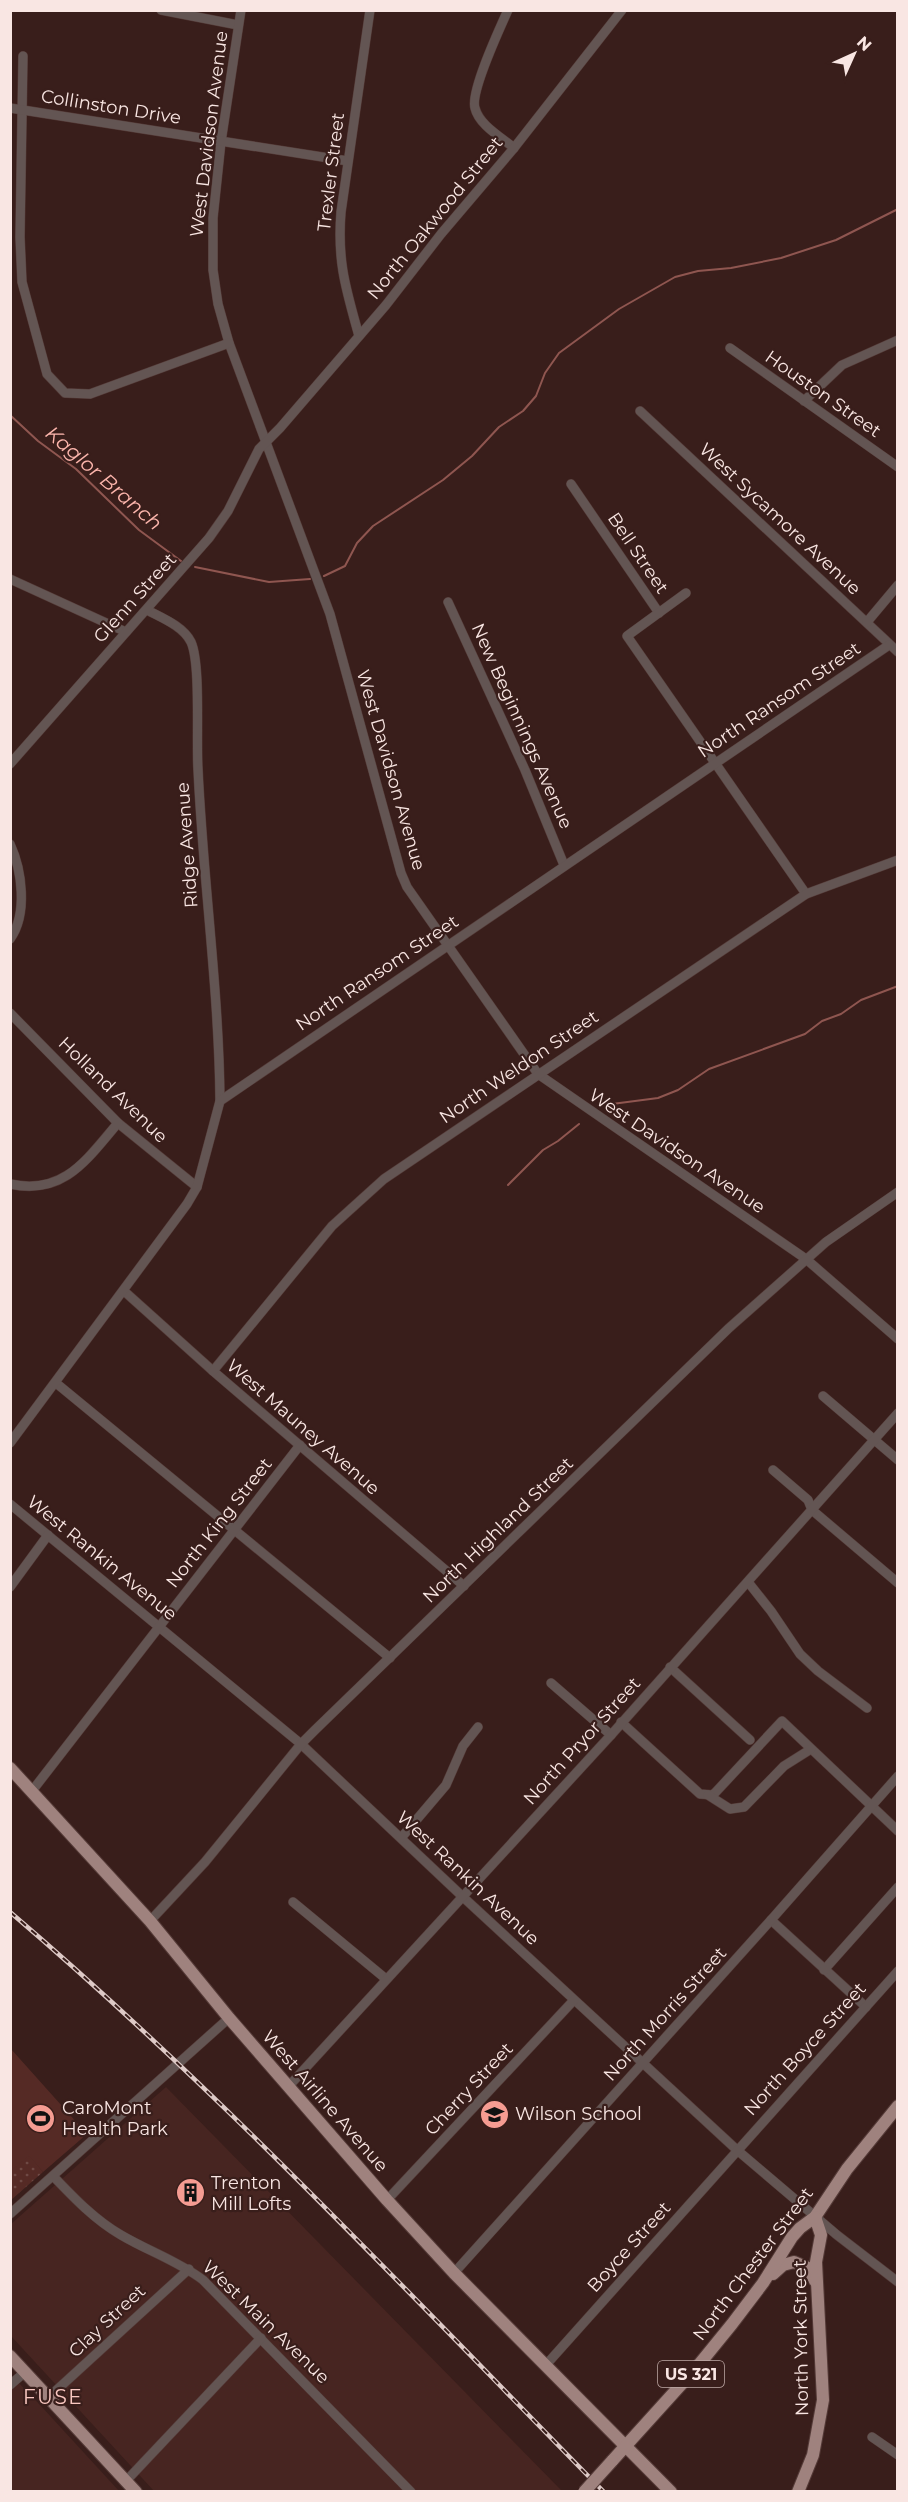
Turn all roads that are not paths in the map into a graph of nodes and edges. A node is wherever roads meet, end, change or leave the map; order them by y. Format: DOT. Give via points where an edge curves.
graph roads {
  1 [pos="161,10"];
  2 [pos="241,10"];
  3 [pos="370,10"];
  4 [pos="508,10"];
  5 [pos="622,10"];
  6 [pos="238,25"];
  7 [pos="24,56"];
  8 [pos="10,108"];
  9 [pos="23,110"];
  10 [pos="221,142"];
  11 [pos="514,148"];
  12 [pos="348,161"];
  13 [pos="15,236"];
  14 [pos="359,336"];
  15 [pos="897,340"];
  16 [pos="229,344"];
  17 [pos="730,348"];
  18 [pos="804,401"];
  19 [pos="640,411"];
  20 [pos="267,441"];
  21 [pos="897,467"];
  22 [pos="571,484"];
  23 [pos="10,579"];
  24 [pos="897,585"];
  25 [pos="686,592"];
  26 [pos="448,602"];
  27 [pos="147,610"];
  28 [pos="659,613"];
  29 [pos="867,622"];
  30 [pos="126,632"];
  31 [pos="889,645"];
  32 [pos="897,652"];
  33 [pos="716,763"];
  34 [pos="10,764"];
  35 [pos="10,844"];
  36 [pos="897,860"];
  37 [pos="564,865"];
  38 [pos="806,894"];
  39 [pos="10,939"];
  40 [pos="447,946"];
  41 [pos="10,1012"];
  42 [pos="538,1074"];
  43 [pos="220,1101"];
  44 [pos="118,1123"];
  45 [pos="10,1184"];
  46 [pos="197,1187"];
  47 [pos="897,1192"];
  48 [pos="806,1259"];
  49 [pos="124,1291"];
  50 [pos="897,1339"];
  51 [pos="213,1371"];
  52 [pos="56,1383"];
  53 [pos="823,1396"];
  54 [pos="897,1413"];
  55 [pos="12,1436"];
  56 [pos="874,1440"];
  57 [pos="300,1445"];
  58 [pos="897,1460"];
  59 [pos="773,1470"];
  60 [pos="10,1504"];
  61 [pos="812,1510"];
  62 [pos="234,1530"];
  63 [pos="48,1535"];
  64 [pos="748,1582"];
  65 [pos="897,1583"];
  66 [pos="464,1586"];
  67 [pos="10,1587"];
  68 [pos="160,1626"];
  69 [pos="390,1658"];
  70 [pos="670,1667"];
  71 [pos="551,1683"];
  72 [pos="867,1708"];
  73 [pos="621,1722"];
  74 [pos="478,1727"];
  75 [pos="611,1735"];
  76 [pos="750,1740"];
  77 [pos="301,1744"];
  78 [pos="811,1749"];
  79 [pos="10,1768"];
  80 [pos="897,1776"];
  81 [pos="32,1791"];
  82 [pos="704,1795"];
  83 [pos="870,1806"];
  84 [pos="897,1832"];
  85 [pos="401,1838"];
  86 [pos="897,1887"];
  87 [pos="463,1898"];
  88 [pos="293,1902"];
  89 [pos="771,1920"];
  90 [pos="150,1921"];
  91 [pos="824,1970"];
  92 [pos="897,1971"];
  93 [pos="386,1979"];
  94 [pos="574,2000"];
  95 [pos="866,2007"];
  96 [pos="230,2018"];
  97 [pos="643,2062"];
  98 [pos="288,2086"];
  99 [pos="897,2106"];
  100 [pos="737,2150"];
  101 [pos="53,2176"];
  102 [pos="387,2200"];
  103 [pos="10,2214"];
  104 [pos="815,2217"];
  105 [pos="189,2269"];
  106 [pos="454,2273"];
  107 [pos="897,2282"];
  108 [pos="763,2283"];
  109 [pos="817,2286"];
  110 [pos="261,2338"];
  111 [pos="10,2356"];
  112 [pos="545,2366"];
  113 [pos="25,2372"];
  114 [pos="10,2385"];
  115 [pos="48,2397"];
  116 [pos="872,2437"];
  117 [pos="626,2445"];
  118 [pos="897,2455"];
  119 [pos="126,2481"];
  120 [pos="136,2492"];
  121 [pos="411,2492"];
  122 [pos="584,2492"];
  123 [pos="671,2492"];
  124 [pos="798,2492"];
  1 -- 6 [label="street"];
  2 -- 6 [label="street, West Davidson Avenue"];
  3 -- 12 [label="street, Trexler Street"];
  4 -- 11 [label="street" via="484,69 474,108 483,122"];
  5 -- 11 [label="street, North Oakwood Street"];
  6 -- 10 [label="street, West Davidson Avenue"];
  7 -- 9 [label="street"];
  8 -- 9 [label="street, Collinston Drive"];
  9 -- 10 [label="street, Collinston Drive"];
  9 -- 13 [label="street"];
  10 -- 12 [label="street, Collinston Drive"];
  10 -- 16 [label="street, West Davidson Avenue" via="212,259"];
  11 -- 14 [label="street, North Oakwood Street"];
  12 -- 14 [label="street, Trexler Street" via="339,244 341,271"];
  13 -- 16 [label="street" via="41,356 47,374 65,393 90,394"];
  14 -- 20 [label="street, North Oakwood Street"];
  15 -- 18 [label="street" via="842,365"];
  16 -- 20 [label="street, West Davidson Avenue"];
  17 -- 18 [label="street, Houston Street"];
  18 -- 21 [label="street, Houston Street"];
  19 -- 29 [label="street, West Sycamore Avenue"];
  20 -- 27 [label="street, Glenn Street" via="218,526"];
  20 -- 40 [label="street, West Davidson Avenue" via="330,614 401,873 412,897"];
  22 -- 28 [label="street, Bell Street"];
  23 -- 30 [label="street"];
  24 -- 29 [label="street, North Ransom Street"];
  25 -- 28 [label="street, Bell Street"];
  26 -- 37 [label="street, New Beginnings Avenue"];
  27 -- 30 [label="street, Glenn Street"];
  27 -- 43 [label="street, Ridge Avenue" via="185,633 192,646"];
  28 -- 33 [label="street" via="627,636"];
  29 -- 31 [label="street, West Sycamore Avenue"];
  30 -- 34 [label="street, Glenn Street"];
  31 -- 32 [label="street, West Sycamore Avenue"];
  31 -- 33 [label="street, North Ransom Street"];
  33 -- 37 [label="street, North Ransom Street"];
  33 -- 38 [label="street"];
  35 -- 39 [label="street" via="19,872 20,907"];
  36 -- 38 [label="street, North Weldon Street"];
  37 -- 40 [label="street, North Ransom Street"];
  38 -- 42 [label="street, North Weldon Street"];
  40 -- 42 [label="street, West Davidson Avenue"];
  40 -- 43 [label="street, North Ransom Street"];
  41 -- 44 [label="street, Holland Avenue"];
  42 -- 48 [label="street, West Davidson Avenue"];
  42 -- 51 [label="street, North Weldon Street" via="360,1198 332,1226"];
  43 -- 46 [label="street"];
  44 -- 45 [label="street" via="61,1180 38,1187"];
  44 -- 46 [label="street, Holland Avenue"];
  46 -- 49 [label="street"];
  47 -- 48 [label="street, North Highland Street"];
  48 -- 50 [label="street, West Davidson Avenue"];
  48 -- 66 [label="street, North Highland Street" via="729,1328"];
  49 -- 51 [label="street, West Mauney Avenue"];
  49 -- 52 [label="street"];
  51 -- 57 [label="street, West Mauney Avenue"];
  52 -- 55 [label="street"];
  52 -- 62 [label="street"];
  53 -- 56 [label="street"];
  54 -- 56 [label="street, North Pryor Street"];
  56 -- 58 [label="street"];
  56 -- 61 [label="street, North Pryor Street"];
  57 -- 62 [label="street, North King Street"];
  57 -- 66 [label="street, West Mauney Avenue"];
  59 -- 61 [label="street" via="808,1500"];
  60 -- 63 [label="street, West Rankin Avenue"];
  61 -- 64 [label="street, North Pryor Street"];
  61 -- 65 [label="street"];
  62 -- 68 [label="street, North King Street"];
  62 -- 69 [label="street"];
  63 -- 67 [label="street"];
  63 -- 68 [label="street, West Rankin Avenue"];
  64 -- 70 [label="street, North Pryor Street"];
  64 -- 72 [label="street" via="800,1654"];
  66 -- 69 [label="street, North Highland Street"];
  68 -- 77 [label="street, West Rankin Avenue"];
  68 -- 81 [label="street, North King Street"];
  69 -- 77 [label="street, North Highland Street"];
  70 -- 73 [label="street, North Pryor Street"];
  70 -- 76 [label="street"];
  71 -- 75 [label="street"];
  73 -- 75 [label="street, North Pryor Street"];
  73 -- 82 [label="street"];
  74 -- 85 [label="street" via="463,1746 446,1785"];
  75 -- 87 [label="street, North Pryor Street"];
  77 -- 85 [label="street, West Rankin Avenue"];
  77 -- 90 [label="street, North Highland Street" via="205,1862"];
  78 -- 82 [label="street" via="784,1766 744,1807 730,1809"];
  78 -- 82 [label="street" via="782,1721 713,1795"];
  78 -- 83 [label="street"];
  79 -- 81 [label="main road, West Airline Avenue"];
  80 -- 83 [label="street, North Morris Street"];
  81 -- 90 [label="main road, West Airline Avenue"];
  83 -- 84 [label="street"];
  83 -- 89 [label="street, North Morris Street"];
  85 -- 87 [label="street, West Rankin Avenue"];
  86 -- 91 [label="street"];
  87 -- 93 [label="street, North Pryor Street"];
  87 -- 94 [label="street, West Rankin Avenue"];
  88 -- 93 [label="street"];
  89 -- 91 [label="street"];
  89 -- 97 [label="street, North Morris Street"];
  90 -- 96 [label="main road, West Airline Avenue"];
  91 -- 95 [label="street"];
  92 -- 95 [label="street, North Boyce Street"];
  93 -- 98 [label="street, North Pryor Street"];
  94 -- 97 [label="street, West Rankin Avenue"];
  94 -- 102 [label="street, Cherry Street"];
  95 -- 100 [label="street, North Boyce Street"];
  96 -- 98 [label="main road, West Airline Avenue"];
  96 -- 101 [label="street"];
  97 -- 100 [label="street, West Rankin Avenue"];
  97 -- 106 [label="street, North Morris Street"];
  98 -- 102 [label="main road, West Airline Avenue"];
  99 -- 104 [label="main road, North Chester Street / US 321"];
  100 -- 104 [label="street, West Rankin Avenue"];
  100 -- 112 [label="street, Boyce Street"];
  101 -- 103 [label="street"];
  101 -- 105 [label="street, West Main Avenue" via="111,2229"];
  102 -- 106 [label="main road, West Airline Avenue"];
  104 -- 107 [label="street, West Rankin Avenue"];
  104 -- 108 [label="main road, North Chester Street / US 321" via="792,2237"];
  104 -- 109 [label="main road, North York Street" via="821,2235"];
  105 -- 110 [label="street, West Main Avenue"];
  105 -- 115 [label="street, Clay Street"];
  106 -- 112 [label="main road, West Airline Avenue"];
  108 -- 109 [label="main road" via="783,2265 794,2262 808,2268"];
  108 -- 117 [label="main road, North Chester Street / US 321" via="697,2367"];
  109 -- 124 [label="main road, North York Street" via="824,2400 813,2456"];
  110 -- 119 [label="street"];
  110 -- 121 [label="street, West Main Avenue"];
  111 -- 113 [label="main road"];
  112 -- 117 [label="main road, West Airline Avenue"];
  113 -- 114 [label="street"];
  113 -- 115 [label="main road"];
  115 -- 119 [label="main road"];
  116 -- 118 [label="street"];
  117 -- 122 [label="main road, North Chester Street / US 321, bridge"];
  117 -- 123 [label="main road, West Airline Avenue"];
  119 -- 120 [label="main road"];
}
